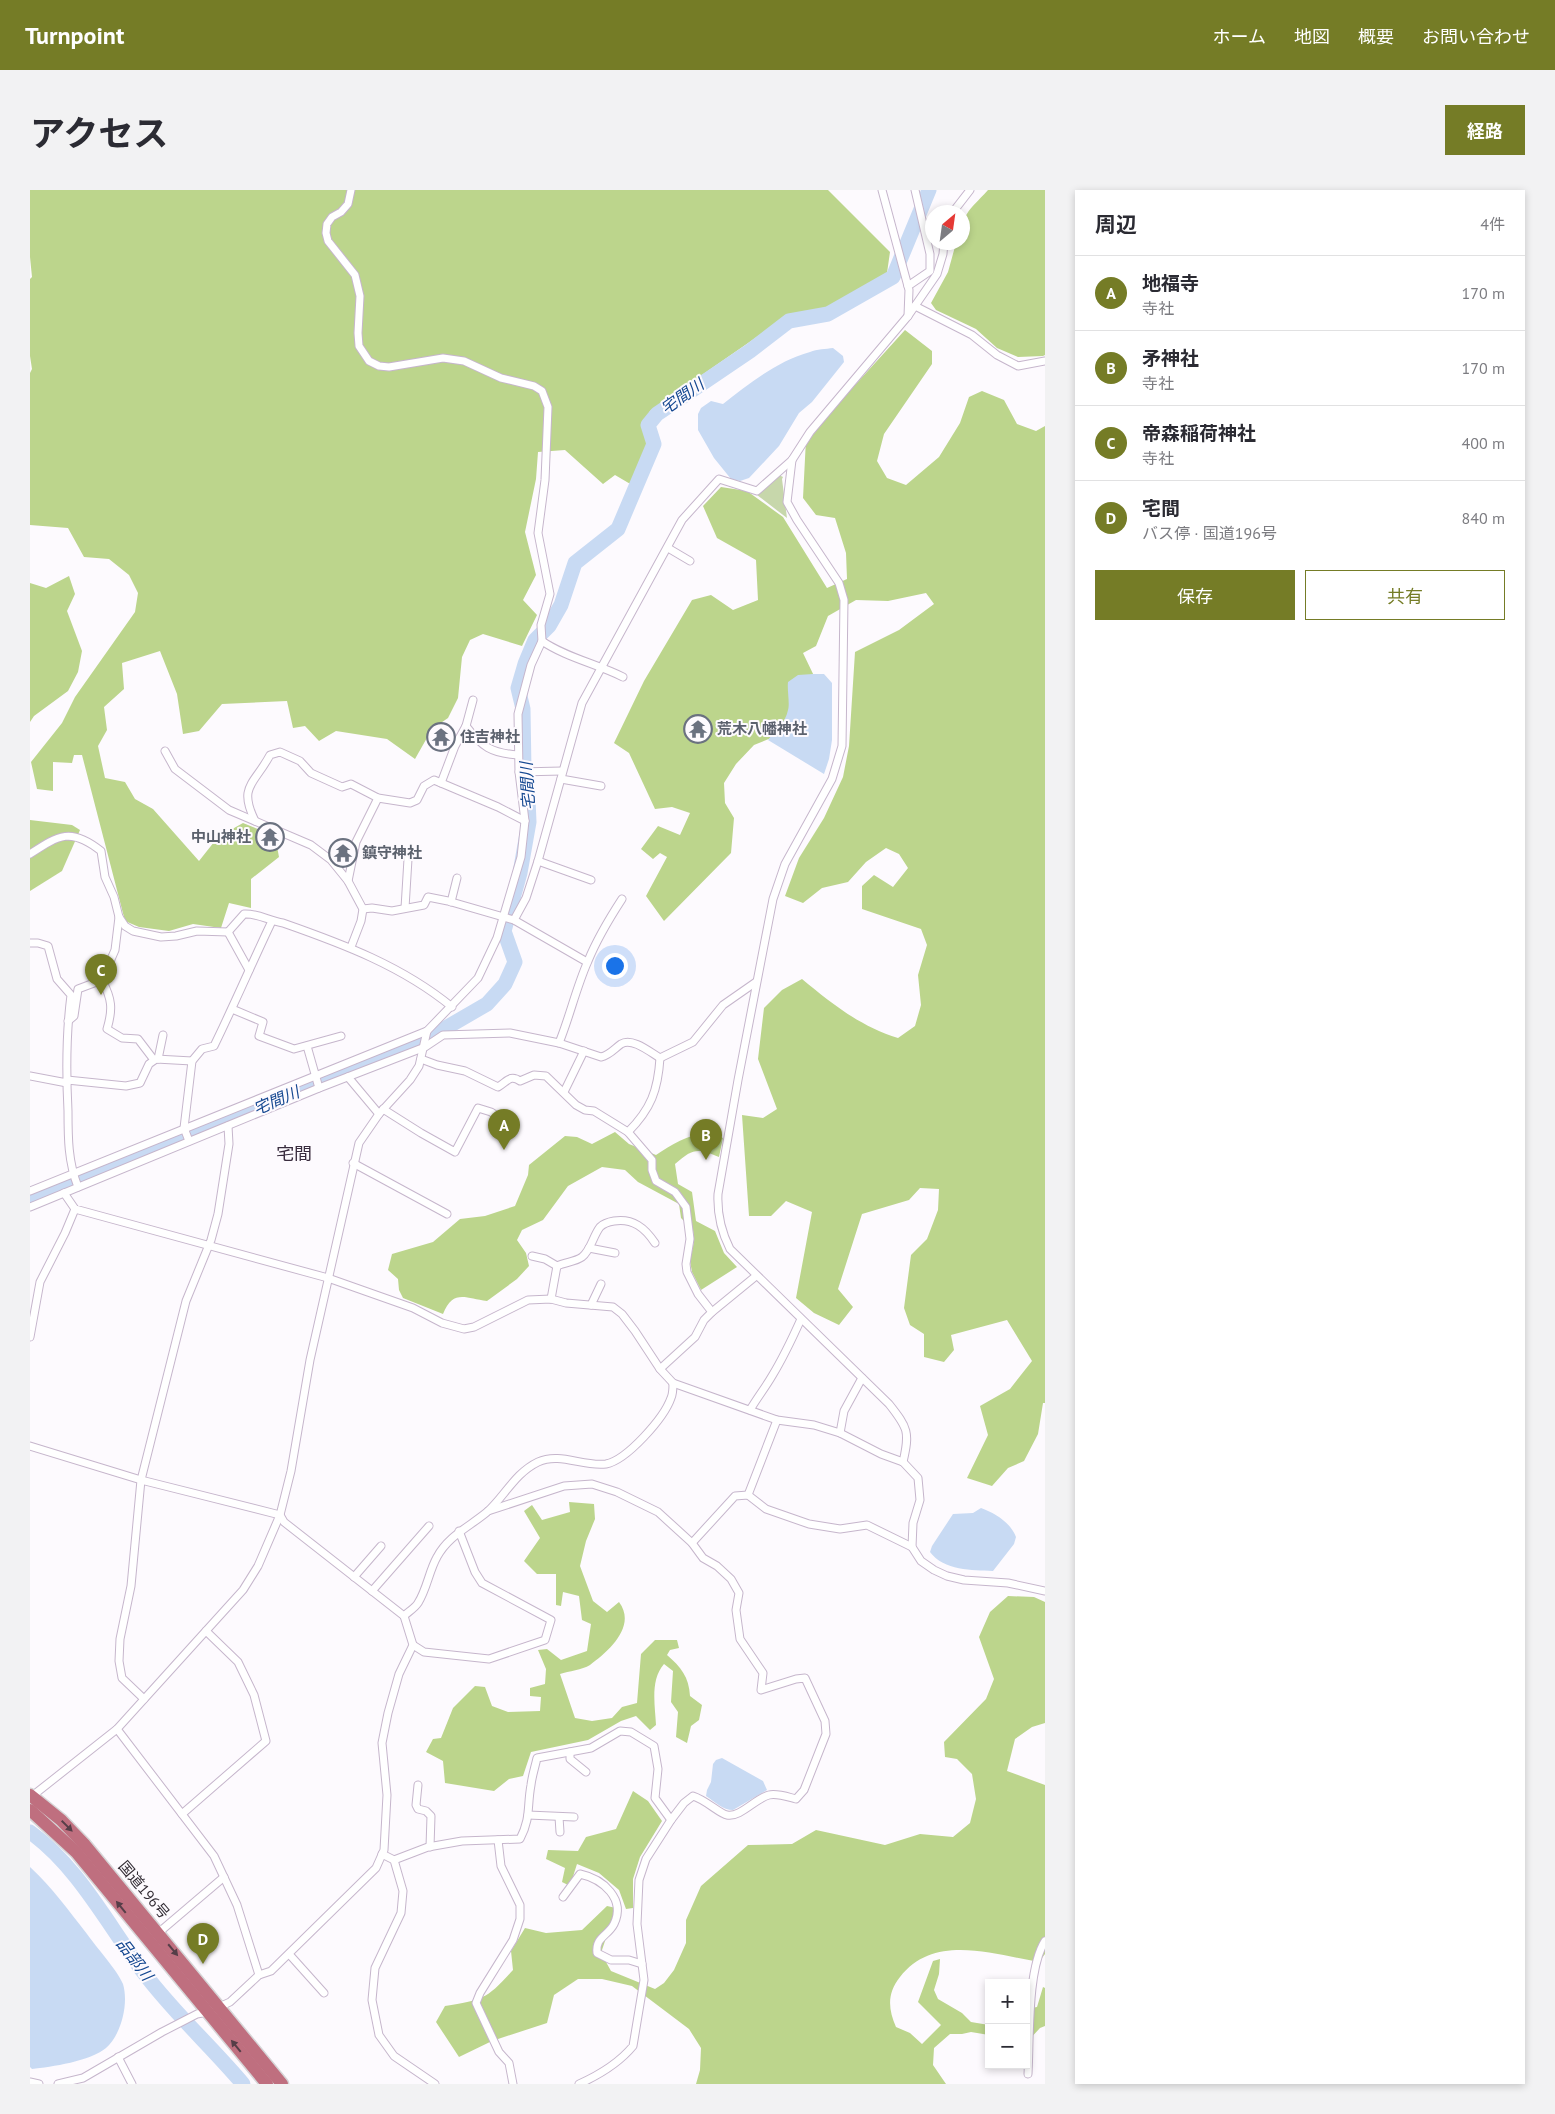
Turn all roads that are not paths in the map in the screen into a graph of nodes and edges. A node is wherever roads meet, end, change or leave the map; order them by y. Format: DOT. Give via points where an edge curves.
graph roads {
  1 [pos="352,190"];
  2 [pos="882,190"];
  3 [pos="915,190"];
  4 [pos="970,190"];
  5 [pos="958,205"];
  6 [pos="943,250"];
  7 [pos="908,286"];
  8 [pos="915,306"];
  9 [pos="908,316"];
  10 [pos="1045,361"];
  11 [pos="792,460"];
  12 [pos="668,548"];
  13 [pos="690,561"];
  14 [pos="542,641"];
  15 [pos="602,666"];
  16 [pos="622,678"];
  17 [pos="473,700"];
  18 [pos="466,726"];
  19 [pos="165,751"];
  20 [pos="518,755"];
  21 [pos="519,772"];
  22 [pos="561,775"];
  23 [pos="441,783"];
  24 [pos="600,786"];
  25 [pos="378,798"];
  26 [pos="255,821"];
  27 [pos="525,821"];
  28 [pos="30,854"];
  29 [pos="408,859"];
  30 [pos="538,862"];
  31 [pos="457,878"];
  32 [pos="591,880"];
  33 [pos="348,881"];
  34 [pos="622,899"];
  35 [pos="451,902"];
  36 [pos="405,908"];
  37 [pos="363,909"];
  38 [pos="118,917"];
  39 [pos="508,918"];
  40 [pos="272,921"];
  41 [pos="228,932"];
  42 [pos="30,943"];
  43 [pos="351,947"];
  44 [pos="587,962"];
  45 [pos="249,970"];
  46 [pos="102,980"];
  47 [pos="756,982"];
  48 [pos="452,1007"];
  49 [pos="232,1009"];
  50 [pos="68,1021"];
  51 [pos="427,1031"];
  52 [pos="163,1035"];
  53 [pos="341,1036"];
  54 [pos="559,1043"];
  55 [pos="307,1046"];
  56 [pos="424,1048"];
  57 [pos="584,1051"];
  58 [pos="660,1058"];
  59 [pos="421,1059"];
  60 [pos="156,1060"];
  61 [pos="192,1062"];
  62 [pos="30,1076"];
  63 [pos="348,1077"];
  64 [pos="316,1081"];
  65 [pos="67,1082"];
  66 [pos="564,1092"];
  67 [pos="381,1111"];
  68 [pos="500,1118"];
  69 [pos="228,1126"];
  70 [pos="628,1132"];
  71 [pos="186,1134"];
  72 [pos="353,1163"];
  73 [pos="75,1179"];
  74 [pos="30,1191"];
  75 [pos="64,1193"];
  76 [pos="30,1207"];
  77 [pos="75,1209"];
  78 [pos="447,1214"];
  79 [pos="655,1243"];
  80 [pos="209,1246"];
  81 [pos="589,1248"];
  82 [pos="615,1253"];
  83 [pos="532,1256"];
  84 [pos="557,1266"];
  85 [pos="756,1276"];
  86 [pos="328,1278"];
  87 [pos="601,1284"];
  88 [pos="551,1299"];
  89 [pos="590,1305"];
  90 [pos="712,1312"];
  91 [pos="801,1319"];
  92 [pos="30,1338"];
  93 [pos="660,1368"];
  94 [pos="862,1378"];
  95 [pos="673,1383"];
  96 [pos="750,1410"];
  97 [pos="777,1420"];
  98 [pos="840,1432"];
  99 [pos="30,1446"];
  100 [pos="903,1462"];
  101 [pos="141,1480"];
  102 [pos="748,1495"];
  103 [pos="488,1511"];
  104 [pos="280,1515"];
  105 [pos="429,1526"];
  106 [pos="459,1532"];
  107 [pos="692,1543"];
  108 [pos="381,1546"];
  109 [pos="912,1547"];
  110 [pos="354,1577"];
  111 [pos="372,1591"];
  112 [pos="1045,1591"];
  113 [pos="404,1616"];
  114 [pos="206,1631"];
  115 [pos="413,1644"];
  116 [pos="144,1699"];
  117 [pos="117,1729"];
  118 [pos="570,1752"];
  119 [pos="586,1772"];
  120 [pos="418,1785"];
  121 [pos="30,1796"];
  122 [pos="30,1810"];
  123 [pos="182,1814"];
  124 [pos="528,1815"];
  125 [pos="560,1817"];
  126 [pos="574,1817"];
  127 [pos="671,1820"];
  128 [pos="560,1832"];
  129 [pos="498,1840"];
  130 [pos="430,1847"];
  131 [pos="382,1854"];
  132 [pos="394,1860"];
  133 [pos="224,1877"];
  134 [pos="564,1897"];
  135 [pos="154,1937"];
  136 [pos="1045,1941"];
  137 [pos="288,1954"];
  138 [pos="642,1964"];
  139 [pos="259,1975"];
  140 [pos="324,1993"];
  141 [pos="220,2007"];
  142 [pos="208,2012"];
  143 [pos="118,2057"];
  144 [pos="1028,2074"];
  145 [pos="30,2082"];
  146 [pos="39,2084"];
  147 [pos="58,2084"];
  148 [pos="132,2084"];
  149 [pos="267,2084"];
  150 [pos="282,2084"];
  151 [pos="436,2084"];
  152 [pos="513,2084"];
  153 [pos="579,2084"];
  1 -- 14 [label="street" via="348,204 332,217 326,233 328,241 355,275 360,296 359,346 369,361 389,367 428,359 464,361 501,378 534,386 546,398 548,444 538,533 550,594 541,625"];
  2 -- 7 [label="street"];
  3 -- 7 [label="street" via="930,254 930,271"];
  4 -- 5 [label="street"];
  6 -- 8 [label="street" via="937,274"];
  7 -- 9 [label="street"];
  8 -- 9 [label="street"];
  8 -- 10 [label="street" via="972,335 996,355 1018,366"];
  9 -- 11 [label="street" via="810,432"];
  11 -- 12 [label="street" via="757,491 719,480 682,520"];
  11 -- 47 [label="street" via="787,502 839,583 844,600 842,746 832,779 785,864 772,899"];
  12 -- 13 [label="street"];
  12 -- 15 [label="street"];
  14 -- 15 [label="street"];
  14 -- 20 [label="street" via="531,665 518,714"];
  15 -- 16 [label="street"];
  15 -- 22 [label="street" via="582,702"];
  17 -- 18 [label="street"];
  18 -- 20 [label="street" via="490,750"];
  18 -- 23 [label="street"];
  19 -- 26 [label="street" via="175,769 211,798 228,810"];
  20 -- 21 [label="street"];
  21 -- 22 [label="street"];
  21 -- 27 [label="street"];
  22 -- 24 [label="street"];
  22 -- 30 [label="street"];
  23 -- 25 [label="street" via="434,780 424,786 417,800 410,803"];
  23 -- 27 [label="street"];
  25 -- 26 [label="street" via="351,784 342,787 311,773 300,761 280,752 270,755 248,788 247,805"];
  25 -- 33 [label="street" via="356,842"];
  26 -- 33 [label="street" via="311,845"];
  27 -- 39 [label="street"];
  28 -- 38 [label="street" via="54,838 65,835 89,841 101,851 105,877 114,896"];
  29 -- 36 [label="street"];
  30 -- 32 [label="street"];
  30 -- 39 [label="street" via="526,898"];
  31 -- 35 [label="street"];
  33 -- 37 [label="street"];
  34 -- 44 [label="street"];
  35 -- 36 [label="street" via="428,897 424,905"];
  35 -- 39 [label="street"];
  36 -- 37 [label="street" via="392,911"];
  37 -- 43 [label="street" via="362,921"];
  38 -- 41 [label="street" via="133,931 161,937 197,931"];
  38 -- 46 [label="street" via="115,950"];
  39 -- 44 [label="street"];
  39 -- 48 [label="street" via="478,978"];
  40 -- 41 [label="street" via="256,914 244,914"];
  40 -- 43 [label="street"];
  40 -- 45 [label="street"];
  41 -- 45 [label="street"];
  42 -- 50 [label="street" via="48,946 57,979 71,995"];
  43 -- 48 [label="street" via="410,976"];
  44 -- 54 [label="street"];
  45 -- 49 [label="street"];
  46 -- 50 [label="street" via="78,989 74,1016"];
  46 -- 60 [label="street" via="112,1008 107,1029 122,1038 138,1039"];
  47 -- 58 [label="street" via="723,1005 693,1042"];
  47 -- 85 [label="street" via="718,1212 722,1233 730,1249"];
  48 -- 51 [label="street"];
  49 -- 55 [label="street" via="263,1022 259,1036 294,1049"];
  49 -- 61 [label="street" via="214,1046 202,1049"];
  50 -- 65 [label="street"];
  51 -- 56 [label="street"];
  51 -- 64 [label="street"];
  52 -- 60 [label="street"];
  53 -- 55 [label="street"];
  54 -- 56 [label="street" via="510,1033 443,1035"];
  54 -- 57 [label="street"];
  55 -- 64 [label="street"];
  56 -- 59 [label="street"];
  56 -- 63 [label="street"];
  57 -- 58 [label="street" via="601,1057 623,1042 631,1042"];
  57 -- 66 [label="street"];
  58 -- 70 [label="street" via="659,1080 651,1104"];
  59 -- 66 [label="street" via="465,1071 498,1087 510,1078 520,1081 534,1075 546,1076"];
  59 -- 67 [label="street" via="410,1080"];
  60 -- 61 [label="street"];
  60 -- 65 [label="street" via="149,1064 140,1083 126,1086"];
  61 -- 71 [label="street"];
  62 -- 65 [label="street"];
  63 -- 64 [label="street"];
  63 -- 67 [label="street"];
  64 -- 69 [label="street"];
  64 -- 71 [label="street"];
  65 -- 73 [label="street" via="69,1150"];
  66 -- 70 [label="street" via="585,1110 594,1111"];
  67 -- 68 [label="street" via="455,1152 478,1108"];
  67 -- 72 [label="street" via="359,1144"];
  69 -- 71 [label="street"];
  69 -- 80 [label="street" via="224,1181"];
  70 -- 90 [label="street" via="652,1160 656,1181 675,1192 686,1207 690,1239 687,1272"];
  71 -- 73 [label="street"];
  71 -- 73 [label="street"];
  72 -- 78 [label="street"];
  72 -- 86 [label="street"];
  73 -- 74 [label="street"];
  73 -- 75 [label="street"];
  75 -- 76 [label="street"];
  75 -- 77 [label="street"];
  77 -- 80 [label="street"];
  77 -- 92 [label="street" via="40,1282"];
  79 -- 81 [label="street" via="642,1227 632,1221 621,1220 605,1223"];
  80 -- 86 [label="street"];
  80 -- 101 [label="street" via="186,1301"];
  81 -- 82 [label="street"];
  81 -- 84 [label="street" via="584,1256"];
  83 -- 84 [label="street"];
  84 -- 88 [label="street"];
  85 -- 90 [label="street"];
  85 -- 91 [label="street"];
  86 -- 88 [label="street" via="464,1329 528,1300"];
  86 -- 104 [label="street"];
  87 -- 89 [label="street"];
  88 -- 89 [label="street"];
  89 -- 93 [label="street" via="613,1307 622,1314"];
  90 -- 93 [label="street" via="695,1337"];
  91 -- 94 [label="street"];
  91 -- 96 [label="street" via="781,1361"];
  93 -- 95 [label="street"];
  94 -- 98 [label="street" via="844,1411"];
  94 -- 100 [label="street" via="902,1420 908,1440"];
  95 -- 96 [label="street"];
  95 -- 103 [label="street" via="671,1398 663,1412 649,1432 623,1456 607,1464 555,1458 538,1462 510,1484"];
  96 -- 97 [label="street"];
  97 -- 98 [label="street"];
  97 -- 102 [label="street"];
  98 -- 100 [label="street"];
  99 -- 101 [label="street"];
  100 -- 109 [label="street" via="918,1478 920,1500 913,1523"];
  101 -- 104 [label="street"];
  101 -- 116 [label="street" via="131,1586 119,1661 122,1678"];
  102 -- 107 [label="street" via="734,1496"];
  102 -- 109 [label="street" via="766,1509 809,1524 840,1529 867,1525"];
  103 -- 106 [label="street"];
  103 -- 107 [label="street" via="564,1486 592,1484 658,1512"];
  104 -- 110 [label="street" via="284,1522"];
  104 -- 114 [label="street" via="258,1566 243,1590"];
  105 -- 111 [label="street"];
  106 -- 113 [label="street" via="436,1558 418,1603"];
  106 -- 115 [label="street" via="482,1583 551,1620 545,1640 489,1659 424,1652"];
  107 -- 127 [label="street" via="703,1558 731,1578 739,1593 736,1610 740,1639 763,1673 761,1690 805,1678 824,1721 826,1734 804,1790 796,1799 772,1794 737,1814 727,1815 693,1796"];
  108 -- 110 [label="street"];
  109 -- 112 [label="street" via="921,1562 947,1576"];
  110 -- 111 [label="street"];
  111 -- 113 [label="street"];
  113 -- 115 [label="street"];
  114 -- 116 [label="street"];
  114 -- 123 [label="street" via="238,1662 254,1695 266,1741"];
  115 -- 131 [label="street" via="399,1674 382,1743 387,1795"];
  116 -- 117 [label="street"];
  117 -- 121 [label="street"];
  117 -- 123 [label="street"];
  118 -- 119 [label="street" via="570,1759"];
  118 -- 124 [label="street" via="537,1758"];
  118 -- 127 [label="street" via="591,1748 620,1730 645,1739 654,1746 657,1758 655,1798"];
  120 -- 130 [label="street" via="416,1805 431,1816"];
  121 -- 135 [label="highway, 国道196号, one-way" via="61,1820 85,1845"];
  135 -- 122 [label="highway, 国道196号, one-way" via="76,1852"];
  123 -- 133 [label="street" via="214,1856"];
  124 -- 125 [label="street"];
  124 -- 129 [label="street" via="520,1839"];
  125 -- 126 [label="street"];
  125 -- 128 [label="street"];
  127 -- 138 [label="street" via="646,1859 639,1880 637,1924"];
  129 -- 130 [label="street" via="462,1840"];
  129 -- 152 [label="street" via="501,1866 520,1904 520,1919 513,1940 476,2003 499,2052 509,2063"];
  130 -- 132 [label="street"];
  131 -- 132 [label="street"];
  131 -- 137 [label="street" via="376,1868"];
  132 -- 151 [label="street" via="403,1891 401,1914 375,1968 372,2000 379,2035 394,2056"];
  133 -- 135 [label="street"];
  133 -- 139 [label="street" via="237,1905"];
  134 -- 138 [label="street" via="580,1874 605,1885 613,1893 617,1911 612,1927 596,1946 597,1953 611,1960"];
  135 -- 141 [label="highway, 国道196号, one-way"];
  135 -- 142 [label="highway, 国道196号"];
  136 -- 144 [label="street" via="1038,1952 1033,1989"];
  137 -- 139 [label="street" via="271,1971"];
  137 -- 140 [label="street"];
  138 -- 153 [label="street" via="644,1980 633,2046 596,2076"];
  139 -- 141 [label="street"];
  141 -- 142 [label="street"];
  141 -- 150 [label="highway, 国道196号"];
  142 -- 143 [label="street" via="197,2014"];
  149 -- 142 [label="highway, 国道196号, one-way"];
  143 -- 147 [label="street" via="83,2078"];
  143 -- 148 [label="street"];
  145 -- 146 [label="street"];
}
